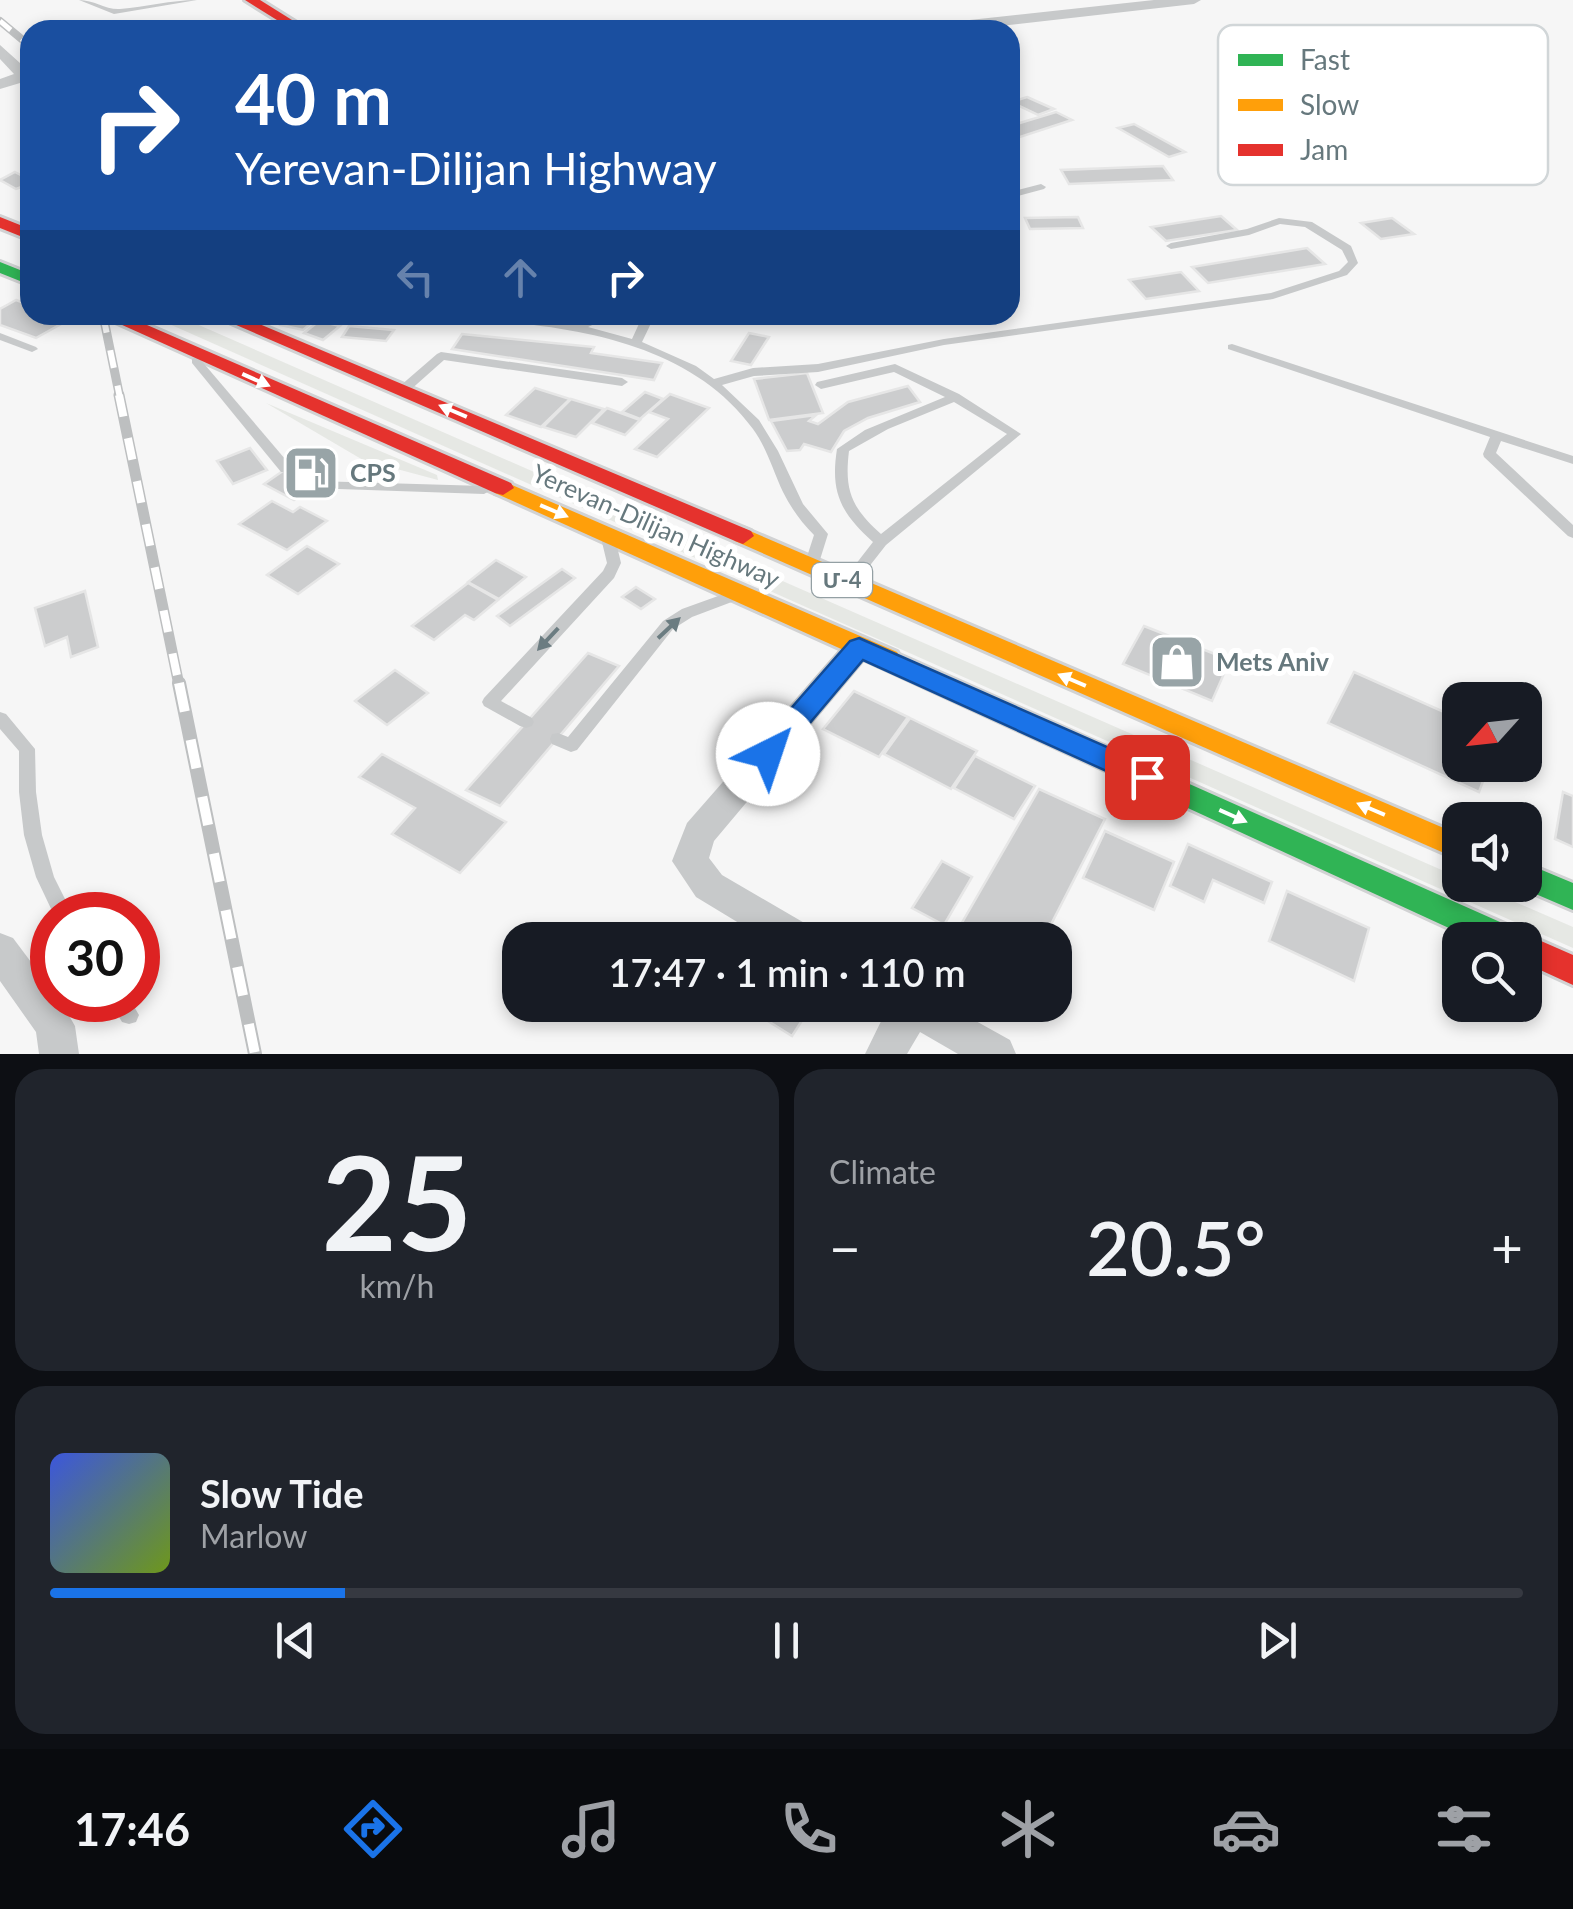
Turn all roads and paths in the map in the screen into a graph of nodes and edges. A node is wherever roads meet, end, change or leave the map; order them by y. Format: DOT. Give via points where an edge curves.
graph roads {
  1 [pos="83,0"];
  2 [pos="193,0"];
  3 [pos="250,0"];
  4 [pos="1194,0"];
  5 [pos="285,20"];
  6 [pos="1014,20"];
  7 [pos="0,50"];
  8 [pos="20,71"];
  9 [pos="1041,187"];
  10 [pos="1020,192"];
  11 [pos="1171,246"];
  12 [pos="132,325"];
  13 [pos="247,325"];
  14 [pos="567,325"];
  15 [pos="644,325"];
  16 [pos="579,326"];
  17 [pos="0,336"];
  18 [pos="635,344"];
  19 [pos="177,345"];
  20 [pos="1232,346"];
  21 [pos="32,348"];
  22 [pos="622,382"];
  23 [pos="711,384"];
  24 [pos="822,385"];
  25 [pos="404,389"];
  26 [pos="955,397"];
  27 [pos="1497,436"];
  28 [pos="1573,460"];
  29 [pos="286,469"];
  30 [pos="315,485"];
  31 [pos="508,491"];
  32 [pos="606,533"];
  33 [pos="1573,533"];
  34 [pos="881,542"];
  35 [pos="811,566"];
  36 [pos="848,582"];
  37 [pos="741,592"];
  38 [pos="859,647"];
  39 [pos="0,718"];
  40 [pos="526,722"];
  41 [pos="558,739"];
  42 [pos="1442,840"];
  43 [pos="1542,883"];
  44 [pos="49,892"];
  45 [pos="1573,897"];
  46 [pos="770,922"];
  47 [pos="1467,922"];
  48 [pos="0,950"];
  49 [pos="1542,956"];
  50 [pos="1573,970"];
  51 [pos="902,1022"];
  52 [pos="939,1022"];
  53 [pos="59,1054"];
  54 [pos="885,1054"];
  55 [pos="996,1054"];
  1 -- 2 [label="lane" via="114,12"];
  3 -- 5 [label="main road"];
  4 -- 6 [label="street"];
  7 -- 8 [label="street"];
  9 -- 10 [label="lane"];
  11 -- 23 [label="lane" via="1279,221 1308,224 1347,248 1353,263 1343,273 1273,296 944,342"];
  12 -- 19 [label="main road, Yerevan-Dilijan Highway / Մ-4"];
  13 -- 25 [label="main road, Yerevan-Dilijan Highway / Մ-4"];
  14 -- 16 [label="lane"];
  15 -- 18 [label="lane"];
  16 -- 18 [label="lane"];
  17 -- 21 [label="lane"];
  18 -- 23 [label="lane" via="667,352"];
  19 -- 29 [label="lane"];
  19 -- 31 [label="main road, Yerevan-Dilijan Highway / Մ-4, one-way"];
  20 -- 27 [label="lane"];
  22 -- 25 [label="lane" via="441,356"];
  23 -- 35 [label="lane" via="758,427 796,512 821,534"];
  24 -- 26 [label="lane" via="894,368"];
  35 -- 25 [label="main road, Yerevan-Dilijan Highway / Մ-4, one-way"];
  26 -- 34 [label="lane" via="874,426 842,449 838,476 849,514"];
  26 -- 34 [label="lane" via="1015,434"];
  27 -- 28 [label="lane"];
  27 -- 33 [label="lane" via="1489,454"];
  30 -- 31 [label="lane"];
  31 -- 32 [label="main road, Yerevan-Dilijan Highway / Մ-4, one-way"];
  32 -- 37 [label="main road, Yerevan-Dilijan Highway / Մ-4"];
  32 -- 40 [label="lane, one-way" via="614,552 609,574 490,702"];
  34 -- 36 [label="lane"];
  35 -- 36 [label="main road, Yerevan-Dilijan Highway / Մ-4"];
  42 -- 36 [label="main road, Yerevan-Dilijan Highway / Մ-4, one-way"];
  37 -- 38 [label="main road, Yerevan-Dilijan Highway / Մ-4"];
  41 -- 37 [label="lane, one-way" via="571,746 668,625"];
  38 -- 46 [label="street" via="699,834 690,861 709,886"];
  38 -- 47 [label="main road, Yerevan-Dilijan Highway / Մ-4, one-way"];
  39 -- 44 [label="lane" via="27,748 24,794"];
  43 -- 45 [label="main road"];
  48 -- 53 [label="street" via="54,1026"];
  49 -- 50 [label="main road"];
  51 -- 54 [label="street"];
  52 -- 55 [label="street"];
}
